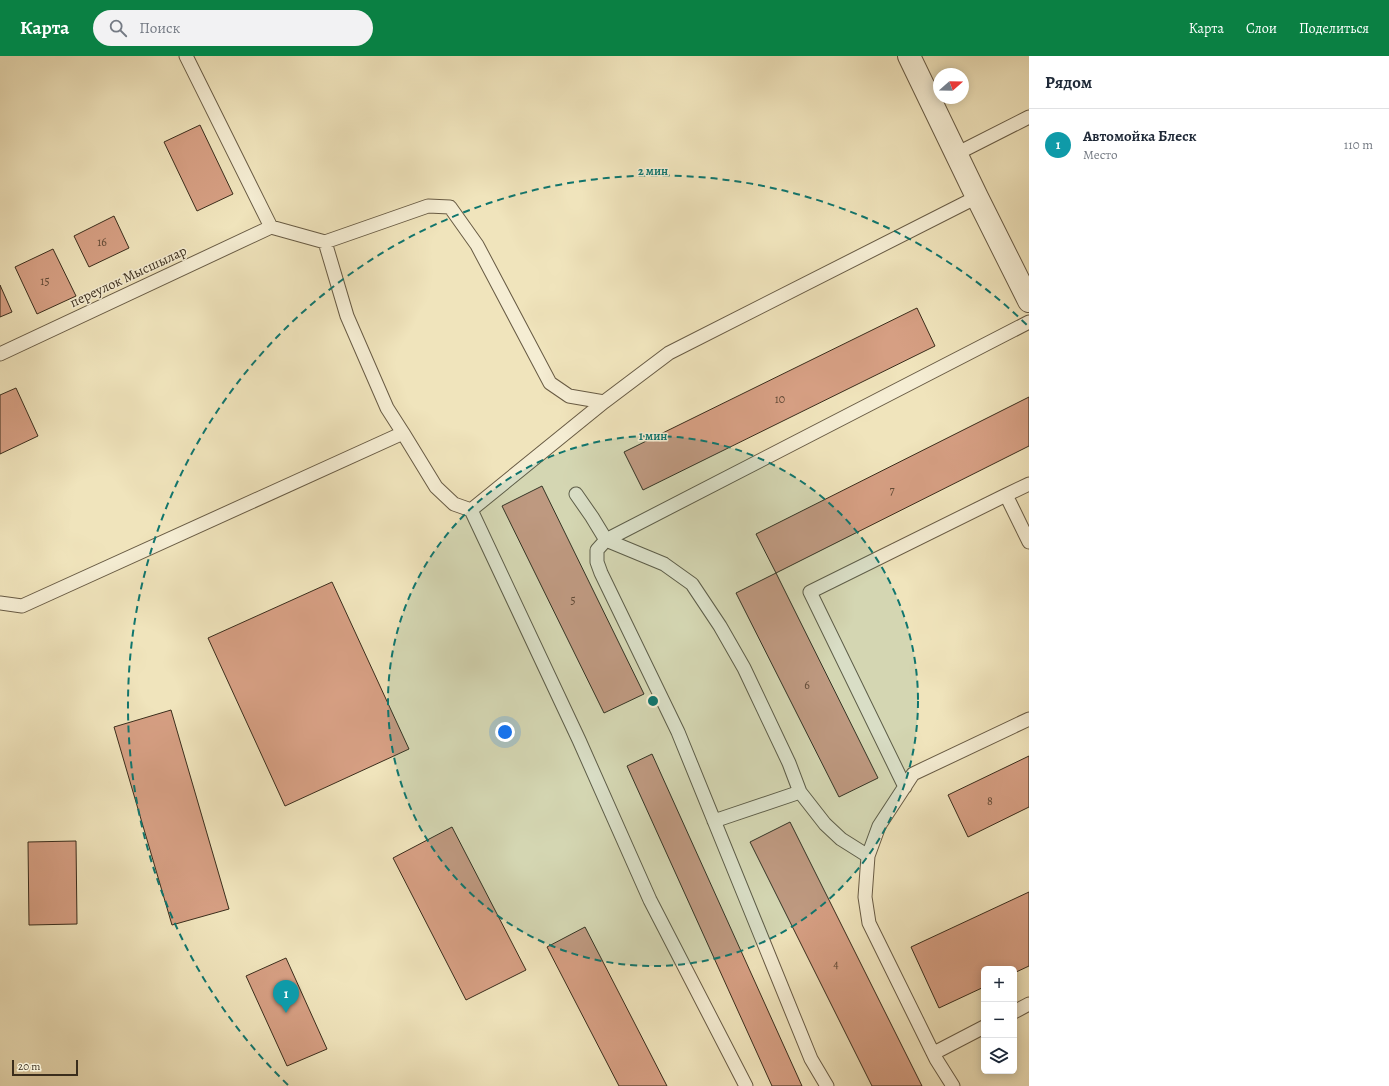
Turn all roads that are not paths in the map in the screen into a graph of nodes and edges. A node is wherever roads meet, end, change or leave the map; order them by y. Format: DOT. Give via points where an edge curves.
graph roads {
  1 [pos="186,56"];
  2 [pos="909,56"];
  3 [pos="1029,117"];
  4 [pos="956,154"];
  5 [pos="977,197"];
  6 [pos="271,227"];
  7 [pos="325,242"];
  8 [pos="1029,301"];
  9 [pos="1029,322"];
  10 [pos="0,354"];
  11 [pos="604,402"];
  12 [pos="403,433"];
  13 [pos="1029,484"];
  14 [pos="576,494"];
  15 [pos="1006,496"];
  16 [pos="472,510"];
  17 [pos="606,540"];
  18 [pos="1029,542"];
  19 [pos="0,603"];
  20 [pos="1029,719"];
  21 [pos="905,787"];
  22 [pos="800,792"];
  23 [pos="714,821"];
  24 [pos="868,856"];
  25 [pos="1029,1004"];
  26 [pos="1017,1010"];
  27 [pos="981,1029"];
  28 [pos="934,1054"];
  29 [pos="746,1086"];
  30 [pos="827,1086"];
  31 [pos="953,1086"];
  1 -- 6 [label="lane"];
  2 -- 4 [label="street"];
  3 -- 4 [label="lane"];
  4 -- 5 [label="street"];
  5 -- 8 [label="street"];
  5 -- 11 [label="lane" via="670,353"];
  6 -- 7 [label="lane"];
  6 -- 10 [label="lane, переулок Мысшылар"];
  7 -- 11 [label="lane" via="428,206 450,207 477,245 550,383 568,396"];
  7 -- 12 [label="lane" via="347,316 387,408"];
  9 -- 17 [label="lane"];
  11 -- 16 [label="lane"];
  12 -- 16 [label="lane" via="436,487 454,504"];
  12 -- 19 [label="lane" via="22,606"];
  13 -- 15 [label="lane"];
  14 -- 17 [label="lane"];
  15 -- 18 [label="lane"];
  15 -- 21 [label="lane" via="810,592"];
  16 -- 29 [label="lane" via="650,900"];
  17 -- 22 [label="lane" via="664,564 692,584 744,668"];
  17 -- 23 [label="lane" via="597,550 597,562 601,573 678,732"];
  20 -- 21 [label="lane" via="913,774"];
  21 -- 24 [label="lane" via="879,826"];
  22 -- 23 [label="lane"];
  22 -- 24 [label="lane" via="824,824 841,839"];
  23 -- 30 [label="lane" via="811,1059"];
  24 -- 28 [label="lane" via="865,897 869,922"];
  25 -- 26 [label="lane"];
  27 -- 28 [label="lane"];
  28 -- 31 [label="lane"];
}
